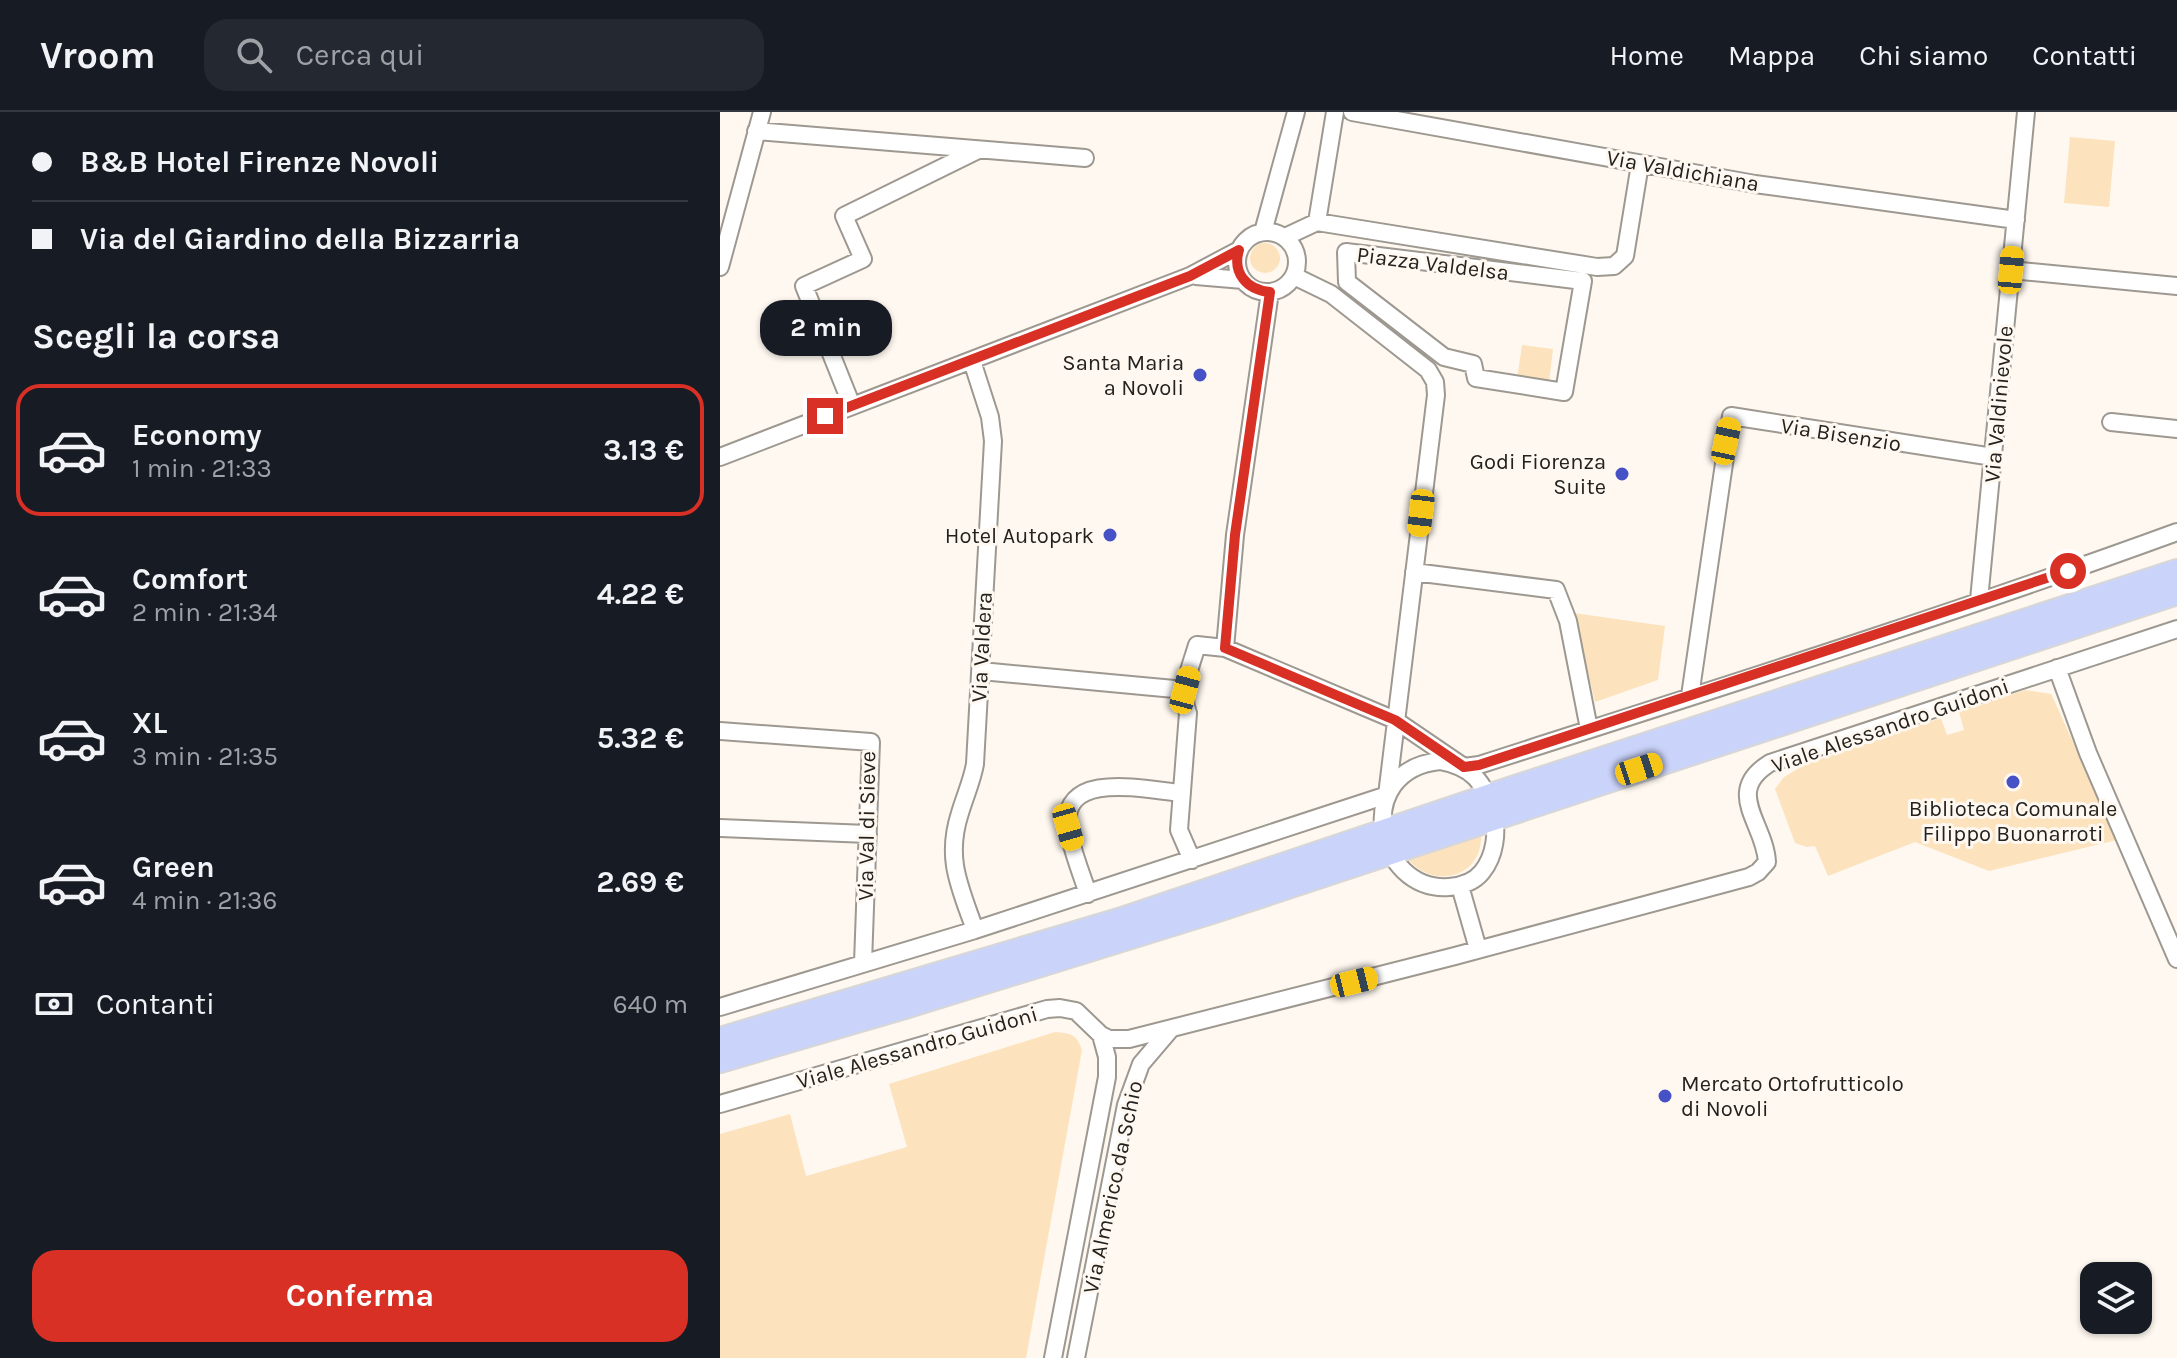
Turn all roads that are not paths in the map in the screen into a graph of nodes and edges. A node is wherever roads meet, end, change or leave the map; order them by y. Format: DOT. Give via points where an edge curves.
graph roads {
  1 [pos="762,112"];
  2 [pos="1296,112"];
  3 [pos="1335,112"];
  4 [pos="1352,112"];
  5 [pos="2026,112"];
  6 [pos="756,131"];
  7 [pos="976,151"];
  8 [pos="1085,158"];
  9 [pos="1640,164"];
  10 [pos="2016,220"];
  11 [pos="1317,222"];
  12 [pos="1263,232"];
  13 [pos="1285,237"];
  14 [pos="722,244"];
  15 [pos="1239,250"];
  16 [pos="720,267"];
  17 [pos="2011,270"];
  18 [pos="1190,276"];
  19 [pos="1294,276"];
  20 [pos="1243,280"];
  21 [pos="1583,281"];
  22 [pos="2177,286"];
  23 [pos="1270,292"];
  24 [pos="972,361"];
  25 [pos="852,406"];
  26 [pos="2111,422"];
  27 [pos="2177,429"];
  28 [pos="720,457"];
  29 [pos="1993,457"];
  30 [pos="2177,532"];
  31 [pos="1414,572"];
  32 [pos="2177,572"];
  33 [pos="2177,592"];
  34 [pos="1979,600"];
  35 [pos="2177,629"];
  36 [pos="1225,648"];
  37 [pos="2057,668"];
  38 [pos="981,671"];
  39 [pos="1185,690"];
  40 [pos="1690,696"];
  41 [pos="1394,726"];
  42 [pos="1589,729"];
  43 [pos="720,731"];
  44 [pos="1464,767"];
  45 [pos="1182,793"];
  46 [pos="1387,795"];
  47 [pos="1491,807"];
  48 [pos="720,828"];
  49 [pos="868,834"];
  50 [pos="1387,842"];
  51 [pos="1192,860"];
  52 [pos="1460,886"];
  53 [pos="1088,894"];
  54 [pos="975,930"];
  55 [pos="1478,949"];
  56 [pos="2177,959"];
  57 [pos="863,963"];
  58 [pos="720,1007"];
  59 [pos="1172,1027"];
  60 [pos="1101,1035"];
  61 [pos="720,1040"];
  62 [pos="720,1060"];
  63 [pos="720,1104"];
  64 [pos="1053,1358"];
  65 [pos="1076,1358"];
  1 -- 6 [label="street"];
  2 -- 12 [label="street"];
  3 -- 11 [label="street"];
  4 -- 9 [label="street, Via Valdichiana"];
  5 -- 10 [label="street, Via Valdinievole"];
  6 -- 7 [label="street"];
  6 -- 14 [label="street"];
  7 -- 8 [label="street"];
  7 -- 25 [label="street" via="844,216 863,259 804,286"];
  9 -- 10 [label="street, Via Valdichiana"];
  9 -- 11 [label="street, Piazza Valdelsa" via="1625,256 1609,268"];
  10 -- 17 [label="street, Via Valdinievole"];
  11 -- 13 [label="street"];
  12 -- 13 [label="street"];
  12 -- 15 [label="street" via="1247,238"];
  13 -- 19 [label="street" via="1296,255"];
  14 -- 16 [label="street"];
  15 -- 18 [label="street"];
  15 -- 20 [label="street"];
  17 -- 22 [label="street"];
  17 -- 29 [label="street, Via Valdinievole"];
  18 -- 20 [label="street"];
  18 -- 24 [label="street"];
  19 -- 23 [label="street"];
  19 -- 31 [label="street" via="1331,294 1432,375 1436,395"];
  20 -- 23 [label="street"];
  21 -- 21 [label="street, Piazza Valdelsa" via="1564,392 1476,378 1473,364 1444,357 1347,282 1346,252"];
  23 -- 36 [label="street" via="1235,535"];
  24 -- 25 [label="street"];
  24 -- 38 [label="street, Via Valdera" via="993,429"];
  25 -- 28 [label="street"];
  26 -- 27 [label="street"];
  29 -- 34 [label="street, Via Valdinievole"];
  29 -- 40 [label="street, Via Bisenzio" via="1731,416"];
  30 -- 34 [label="street"];
  31 -- 41 [label="street"];
  31 -- 42 [label="street" via="1556,590 1568,621"];
  32 -- 47 [label="main road, Viale Alessandro Guidoni"];
  33 -- 47 [label="main road, Viale Alessandro Guidoni"];
  34 -- 40 [label="street"];
  35 -- 37 [label="street, Viale Alessandro Guidoni"];
  36 -- 39 [label="street" via="1197,645"];
  36 -- 41 [label="street"];
  37 -- 55 [label="street, Viale Alessandro Guidoni" via="1760,770 1747,793 1766,852 1767,862 1758,872"];
  37 -- 56 [label="street"];
  38 -- 39 [label="street"];
  38 -- 54 [label="street, Via Valdera" via="975,764 953,854"];
  39 -- 45 [label="street"];
  40 -- 42 [label="street"];
  41 -- 44 [label="street"];
  41 -- 46 [label="street"];
  42 -- 44 [label="street"];
  43 -- 49 [label="street, Via Val di Sieve" via="871,742"];
  44 -- 46 [label="street" via="1440,761 1413,767"];
  44 -- 47 [label="street" via="1480,783"];
  45 -- 51 [label="street" via="1179,830"];
  45 -- 53 [label="street" via="1102,786 1079,797 1068,827"];
  46 -- 50 [label="street" via="1381,816"];
  46 -- 51 [label="street"];
  47 -- 50 [label="main road, Viale Alessandro Guidoni"];
  47 -- 52 [label="street" via="1495,839 1490,859"];
  48 -- 49 [label="street"];
  49 -- 57 [label="street, Via Val di Sieve"];
  50 -- 52 [label="street" via="1403,868 1423,883"];
  50 -- 61 [label="main road, Viale Alessandro Guidoni"];
  50 -- 62 [label="main road, Viale Alessandro Guidoni" via="1200,915"];
  51 -- 53 [label="street"];
  52 -- 55 [label="street"];
  53 -- 54 [label="street"];
  54 -- 57 [label="street"];
  55 -- 59 [label="street, Viale Alessandro Guidoni"];
  57 -- 58 [label="street"];
  59 -- 60 [label="street, Viale Alessandro Guidoni" via="1129,1039"];
  59 -- 65 [label="street, Via Almerico da Schio" via="1141,1064 1130,1091"];
  60 -- 63 [label="street, Viale Alessandro Guidoni" via="1076,1011 1047,1009"];
  60 -- 64 [label="street, Via Almerico da Schio" via="1107,1077"];
}
